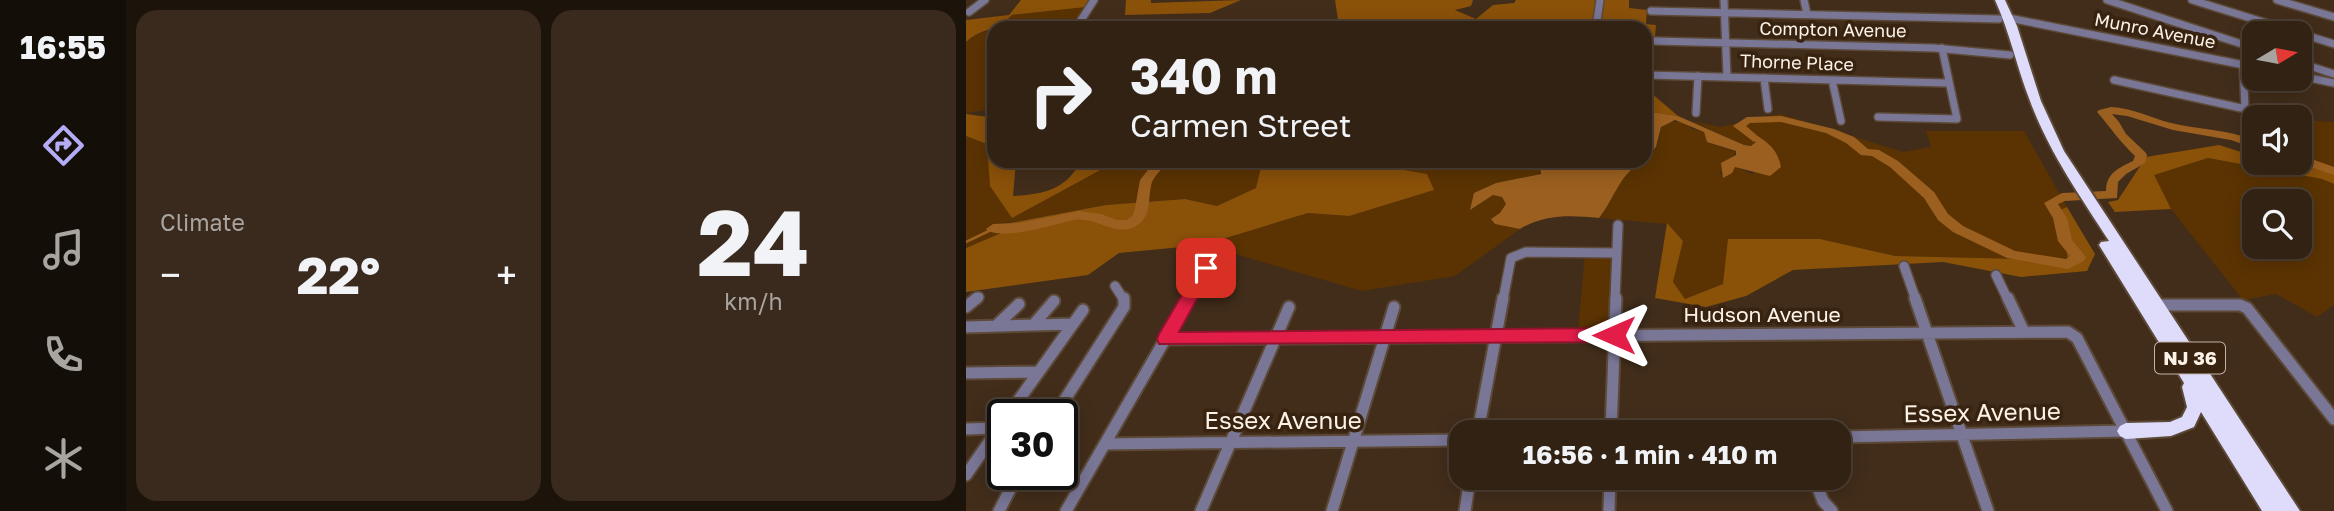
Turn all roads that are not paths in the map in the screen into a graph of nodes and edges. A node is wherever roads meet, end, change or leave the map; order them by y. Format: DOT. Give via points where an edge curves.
graph roads {
  1 [pos="985,0"];
  2 [pos="1094,0"];
  3 [pos="1600,0"];
  4 [pos="1724,0"];
  5 [pos="1804,0"];
  6 [pos="1990,0"];
  7 [pos="2107,0"];
  8 [pos="2134,0"];
  9 [pos="2192,0"];
  10 [pos="2277,0"];
  11 [pos="2003,2"];
  12 [pos="2115,3"];
  13 [pos="1651,11"];
  14 [pos="969,12"];
  15 [pos="1724,12"];
  16 [pos="1807,14"];
  17 [pos="2334,17"];
  18 [pos="2004,19"];
  19 [pos="1080,21"];
  20 [pos="1597,21"];
  21 [pos="1655,41"];
  22 [pos="1726,43"];
  23 [pos="2242,44"];
  24 [pos="2334,44"];
  25 [pos="1942,48"];
  26 [pos="2010,55"];
  27 [pos="2242,65"];
  28 [pos="2312,67"];
  29 [pos="2334,74"];
  30 [pos="1652,75"];
  31 [pos="1698,76"];
  32 [pos="1727,77"];
  33 [pos="1764,78"];
  34 [pos="2312,78"];
  35 [pos="1832,80"];
  36 [pos="2113,80"];
  37 [pos="1947,83"];
  38 [pos="2334,83"];
  39 [pos="2244,91"];
  40 [pos="1768,109"];
  41 [pos="1696,113"];
  42 [pos="1878,117"];
  43 [pos="1841,121"];
  44 [pos="2082,198"];
  45 [pos="1618,225"];
  46 [pos="1617,253"];
  47 [pos="1904,266"];
  48 [pos="1206,268"];
  49 [pos="1996,275"];
  50 [pos="1115,286"];
  51 [pos="979,297"];
  52 [pos="1054,300"];
  53 [pos="1019,304"];
  54 [pos="2155,305"];
  55 [pos="966,307"];
  56 [pos="1289,307"];
  57 [pos="1394,307"];
  58 [pos="1083,310"];
  59 [pos="998,324"];
  60 [pos="1034,324"];
  61 [pos="1073,324"];
  62 [pos="966,327"];
  63 [pos="2024,332"];
  64 [pos="1928,333"];
  65 [pos="1614,335"];
  66 [pos="1495,336"];
  67 [pos="1385,337"];
  68 [pos="1276,338"];
  69 [pos="1166,339"];
  70 [pos="1038,372"];
  71 [pos="2186,372"];
  72 [pos="966,373"];
  73 [pos="1019,399"];
  74 [pos="1065,399"];
  75 [pos="2334,419"];
  76 [pos="1480,420"];
  77 [pos="1611,420"];
  78 [pos="987,427"];
  79 [pos="966,429"];
  80 [pos="2126,431"];
  81 [pos="1962,435"];
  82 [pos="1851,437"];
  83 [pos="1449,440"];
  84 [pos="1353,441"];
  85 [pos="1231,442"];
  86 [pos="1105,444"];
  87 [pos="987,445"];
  88 [pos="966,475"];
  89 [pos="1010,490"];
  90 [pos="1468,490"];
  91 [pos="1610,490"];
  92 [pos="1819,490"];
  93 [pos="999,511"];
  94 [pos="1066,511"];
  95 [pos="1201,511"];
  96 [pos="1332,511"];
  97 [pos="1465,511"];
  98 [pos="1609,511"];
  99 [pos="1832,511"];
  100 [pos="1988,511"];
  101 [pos="2167,511"];
  102 [pos="2272,511"];
  103 [pos="2291,511"];
  1 -- 14 [label="street"];
  2 -- 19 [label="street"];
  3 -- 20 [label="street"];
  4 -- 15 [label="street"];
  5 -- 16 [label="street"];
  6 -- 18 [label="highway, NJ 36"];
  7 -- 12 [label="street"];
  8 -- 12 [label="street"];
  9 -- 24 [label="street"];
  10 -- 17 [label="street"];
  11 -- 18 [label="highway, NJ 36"];
  12 -- 23 [label="street"];
  13 -- 15 [label="street, Munro Avenue"];
  15 -- 16 [label="street, Munro Avenue"];
  15 -- 22 [label="street"];
  16 -- 18 [label="street, Munro Avenue"];
  18 -- 26 [label="highway, NJ 36"];
  18 -- 27 [label="street, Munro Avenue"];
  18 -- 44 [label="highway, NJ 36" via="2035,101"];
  21 -- 22 [label="street, Compton Avenue"];
  22 -- 25 [label="street, Compton Avenue"];
  22 -- 32 [label="street"];
  25 -- 26 [label="street, Compton Avenue"];
  25 -- 37 [label="street"];
  26 -- 44 [label="highway, NJ 36" via="2033,118"];
  28 -- 29 [label="street"];
  30 -- 31 [label="street, Thorne Place"];
  31 -- 32 [label="street, Thorne Place"];
  31 -- 41 [label="street"];
  32 -- 33 [label="street, Thorne Place"];
  33 -- 35 [label="street, Thorne Place"];
  33 -- 40 [label="street"];
  34 -- 38 [label="street"];
  35 -- 37 [label="street, Thorne Place"];
  35 -- 43 [label="street"];
  36 -- 39 [label="street" via="2241,108 2245,107"];
  37 -- 42 [label="street" via="1956,120"];
  44 -- 54 [label="highway, NJ 36"];
  44 -- 71 [label="highway, NJ 36"];
  45 -- 46 [label="street"];
  46 -- 65 [label="street"];
  46 -- 66 [label="street" via="1526,252 1511,258"];
  47 -- 64 [label="street"];
  48 -- 69 [label="street"];
  49 -- 63 [label="street"];
  50 -- 74 [label="street" via="1124,297 1124,307"];
  51 -- 55 [label="street"];
  52 -- 60 [label="street"];
  53 -- 59 [label="street"];
  54 -- 75 [label="street" via="2247,307"];
  54 -- 103 [label="highway, NJ 36"];
  56 -- 68 [label="street"];
  57 -- 67 [label="street"];
  58 -- 61 [label="street"];
  59 -- 60 [label="street"];
  59 -- 62 [label="street"];
  60 -- 61 [label="street"];
  61 -- 70 [label="street"];
  63 -- 64 [label="street, Hudson Avenue"];
  63 -- 80 [label="street, Hudson Avenue" via="2075,335"];
  64 -- 65 [label="street, Hudson Avenue"];
  64 -- 81 [label="street"];
  65 -- 66 [label="street, Hudson Avenue"];
  65 -- 77 [label="street"];
  66 -- 67 [label="street, Hudson Avenue"];
  66 -- 76 [label="street"];
  67 -- 68 [label="street, Hudson Avenue"];
  67 -- 84 [label="street"];
  68 -- 69 [label="street, Hudson Avenue"];
  68 -- 85 [label="street"];
  69 -- 86 [label="street"];
  70 -- 72 [label="street"];
  70 -- 73 [label="street"];
  71 -- 80 [label="highway" via="2194,401 2191,420 2171,429"];
  71 -- 102 [label="highway, NJ 36"];
  78 -- 79 [label="street"];
  80 -- 81 [label="street, Essex Avenue"];
  80 -- 101 [label="street, Hudson Avenue"];
  81 -- 82 [label="street, Essex Avenue"];
  81 -- 100 [label="street"];
  83 -- 84 [label="street, Essex Avenue"];
  84 -- 85 [label="street, Essex Avenue"];
  84 -- 96 [label="street"];
  85 -- 86 [label="street, Essex Avenue"];
  85 -- 95 [label="street"];
  86 -- 94 [label="street"];
  87 -- 88 [label="street"];
  89 -- 93 [label="street"];
  90 -- 97 [label="street"];
  91 -- 98 [label="street"];
  92 -- 99 [label="street"];
}
